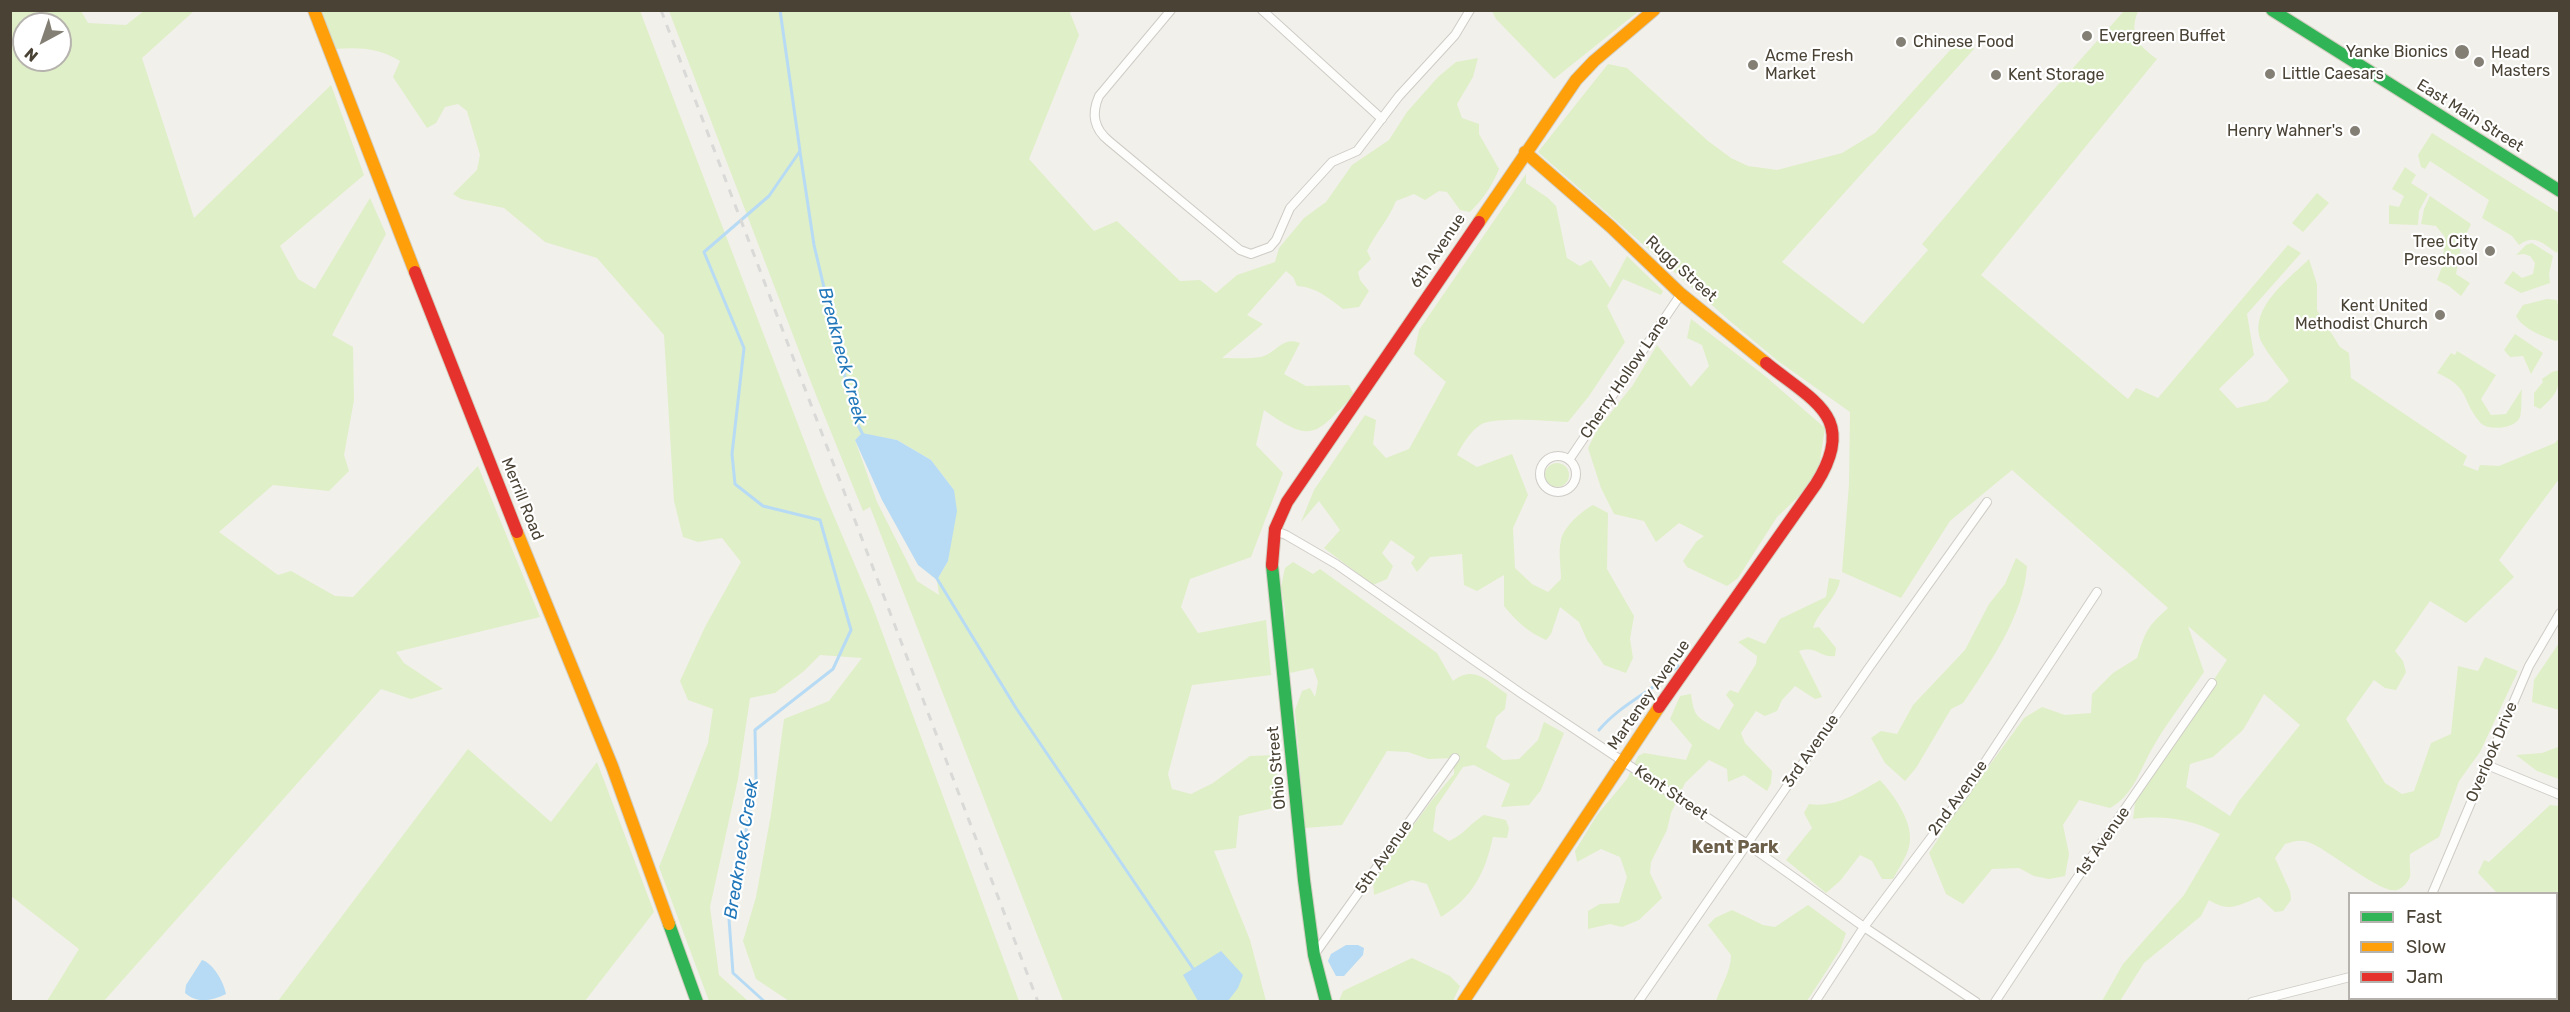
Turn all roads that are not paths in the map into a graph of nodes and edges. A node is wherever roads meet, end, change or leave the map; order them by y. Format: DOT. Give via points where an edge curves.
graph roads {
  1 [pos="314,10"];
  2 [pos="1171,10"];
  3 [pos="1262,10"];
  4 [pos="1470,10"];
  5 [pos="1654,10"];
  6 [pos="2272,10"];
  7 [pos="1382,119"];
  8 [pos="1525,152"];
  9 [pos="2559,191"];
  10 [pos="1681,294"];
  11 [pos="1818,405"];
  12 [pos="1569,459"];
  13 [pos="1987,502"];
  14 [pos="1273,530"];
  15 [pos="2097,592"];
  16 [pos="2559,614"];
  17 [pos="2212,683"];
  18 [pos="1455,758"];
  19 [pos="1622,760"];
  20 [pos="2487,765"];
  21 [pos="2559,795"];
  22 [pos="1747,844"];
  23 [pos="2433,892"];
  24 [pos="1864,927"];
  25 [pos="1314,955"];
  26 [pos="2348,977"];
  27 [pos="697,1002"];
  28 [pos="1326,1002"];
  29 [pos="1463,1002"];
  30 [pos="1638,1002"];
  31 [pos="1815,1002"];
  32 [pos="1976,1002"];
  33 [pos="1995,1002"];
  34 [pos="2252,1002"];
  1 -- 27 [label="street, Merrill Road" via="459,387 604,746"];
  2 -- 7 [label="street" via="1099,96 1095,124 1104,137 1246,254 1270,247 1290,208 1332,162 1357,151"];
  3 -- 7 [label="street"];
  4 -- 7 [label="street" via="1455,35"];
  5 -- 8 [label="street, 6th Avenue" via="1591,62"];
  6 -- 9 [label="street, East Main Street"];
  8 -- 10 [label="street, Rugg Street"];
  8 -- 14 [label="street, 6th Avenue" via="1294,492"];
  10 -- 11 [label="street, Rugg Street"];
  10 -- 12 [label="street, Cherry Hollow Lane"];
  11 -- 19 [label="street, Marteney Avenue" via="1828,415 1834,431 1834,449 1825,471"];
  12 -- 12 [label="street" via="1551,457 1542,465 1540,477 1546,488 1557,493 1572,486 1575,469"];
  13 -- 22 [label="street, 3rd Avenue"];
  14 -- 19 [label="street, Kent Street" via="1336,564"];
  14 -- 25 [label="street, Ohio Street" via="1273,578"];
  15 -- 24 [label="street, 2nd Avenue" via="1966,791"];
  16 -- 20 [label="street, Overlook Drive" via="2529,666"];
  17 -- 33 [label="street, 1st Avenue"];
  18 -- 25 [label="street, 5th Avenue"];
  19 -- 22 [label="street, Kent Street"];
  19 -- 29 [label="street, Marteney Avenue"];
  20 -- 21 [label="street"];
  20 -- 23 [label="street, Overlook Drive"];
  22 -- 24 [label="street, Kent Street"];
  22 -- 30 [label="street, 3rd Avenue"];
  24 -- 31 [label="street, 2nd Avenue"];
  24 -- 32 [label="street, Kent Street"];
  25 -- 28 [label="street, Ohio Street"];
  26 -- 34 [label="street"];
}
